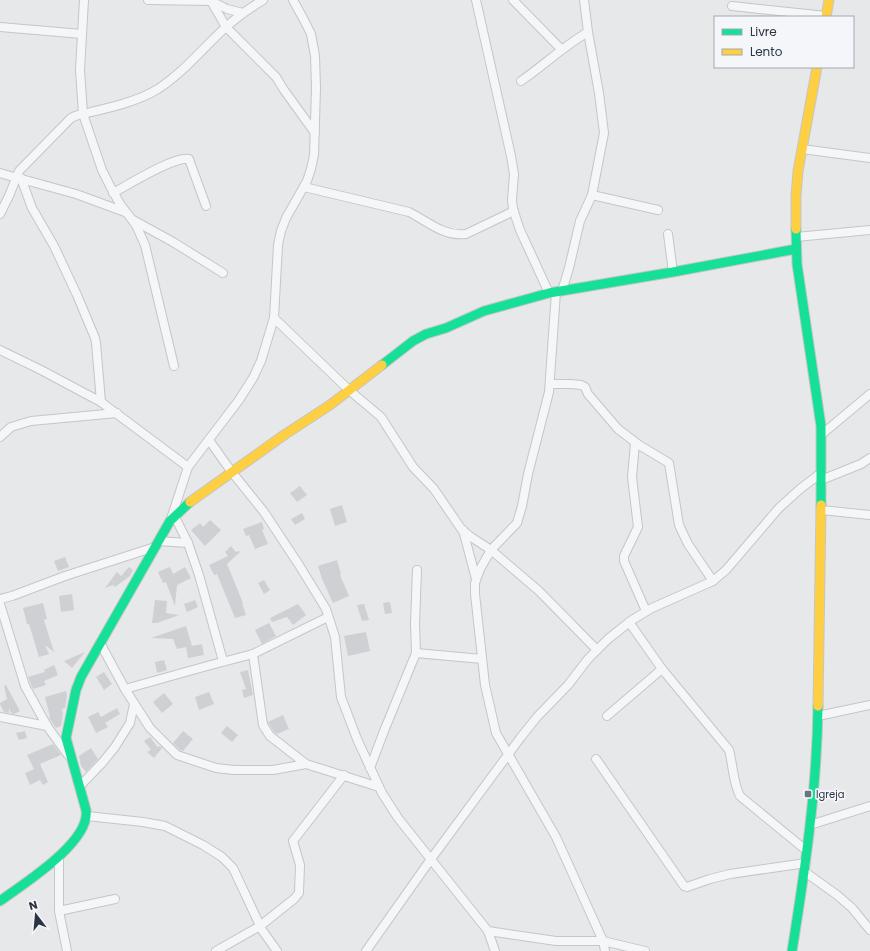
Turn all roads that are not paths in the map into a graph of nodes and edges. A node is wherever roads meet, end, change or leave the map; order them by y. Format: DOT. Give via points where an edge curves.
graph roads {
  1 [pos="84,0"];
  2 [pos="150,0"];
  3 [pos="251,0"];
  4 [pos="293,0"];
  5 [pos="476,0"];
  6 [pos="513,0"];
  7 [pos="584,0"];
  8 [pos="829,0"];
  9 [pos="211,1"];
  10 [pos="262,1"];
  11 [pos="732,6"];
  12 [pos="243,13"];
  13 [pos="817,16"];
  14 [pos="826,16"];
  15 [pos="0,27"];
  16 [pos="226,27"];
  17 [pos="588,32"];
  18 [pos="82,34"];
  19 [pos="561,49"];
  20 [pos="817,68"];
  21 [pos="521,81"];
  22 [pos="83,114"];
  23 [pos="315,132"];
  24 [pos="802,148"];
  25 [pos="870,158"];
  26 [pos="0,173"];
  27 [pos="19,178"];
  28 [pos="304,187"];
  29 [pos="113,193"];
  30 [pos="592,195"];
  31 [pos="206,206"];
  32 [pos="658,210"];
  33 [pos="514,211"];
  34 [pos="125,212"];
  35 [pos="0,214"];
  36 [pos="131,219"];
  37 [pos="870,230"];
  38 [pos="668,234"];
  39 [pos="796,238"];
  40 [pos="796,249"];
  41 [pos="673,272"];
  42 [pos="223,273"];
  43 [pos="556,292"];
  44 [pos="274,318"];
  45 [pos="0,350"];
  46 [pos="174,366"];
  47 [pos="550,384"];
  48 [pos="349,390"];
  49 [pos="870,394"];
  50 [pos="101,402"];
  51 [pos="116,414"];
  52 [pos="821,435"];
  53 [pos="0,437"];
  54 [pos="209,440"];
  55 [pos="635,442"];
  56 [pos="870,458"];
  57 [pos="188,467"];
  58 [pos="231,471"];
  59 [pos="821,477"];
  60 [pos="821,510"];
  61 [pos="870,515"];
  62 [pos="173,519"];
  63 [pos="462,530"];
  64 [pos="188,543"];
  65 [pos="157,544"];
  66 [pos="491,550"];
  67 [pos="417,570"];
  68 [pos="476,579"];
  69 [pos="713,581"];
  70 [pos="0,599"];
  71 [pos="0,604"];
  72 [pos="646,612"];
  73 [pos="328,617"];
  74 [pos="629,622"];
  75 [pos="100,643"];
  76 [pos="597,650"];
  77 [pos="416,653"];
  78 [pos="253,654"];
  79 [pos="482,659"];
  80 [pos="223,662"];
  81 [pos="662,669"];
  82 [pos="125,689"];
  83 [pos="134,704"];
  84 [pos="870,705"];
  85 [pos="607,716"];
  86 [pos="818,716"];
  87 [pos="0,717"];
  88 [pos="47,726"];
  89 [pos="509,754"];
  90 [pos="596,759"];
  91 [pos="72,761"];
  92 [pos="306,764"];
  93 [pos="370,768"];
  94 [pos="344,775"];
  95 [pos="79,787"];
  96 [pos="379,787"];
  97 [pos="870,806"];
  98 [pos="87,816"];
  99 [pos="810,825"];
  100 [pos="807,851"];
  101 [pos="59,858"];
  102 [pos="430,859"];
  103 [pos="806,868"];
  104 [pos="115,899"];
  105 [pos="0,902"];
  106 [pos="59,911"];
  107 [pos="260,926"];
  108 [pos="870,930"];
  109 [pos="488,931"];
  110 [pos="603,941"];
  111 [pos="67,951"];
  112 [pos="216,951"];
  113 [pos="277,951"];
  114 [pos="366,951"];
  115 [pos="495,951"];
  116 [pos="605,951"];
  117 [pos="645,951"];
  118 [pos="792,951"];
  1 -- 18 [label="street"];
  2 -- 9 [label="street"];
  3 -- 10 [label="street"];
  4 -- 23 [label="street" via="311,34 315,56"];
  5 -- 33 [label="street" via="511,156 514,174"];
  6 -- 19 [label="street"];
  7 -- 17 [label="street"];
  8 -- 14 [label="street"];
  9 -- 12 [label="street"];
  9 -- 16 [label="street"];
  10 -- 12 [label="street"];
  11 -- 13 [label="street"];
  12 -- 16 [label="street"];
  15 -- 18 [label="street"];
  16 -- 22 [label="street" via="192,62 160,88 147,95"];
  16 -- 23 [label="street" via="276,77"];
  17 -- 19 [label="street"];
  17 -- 30 [label="street" via="604,133"];
  18 -- 22 [label="street" via="80,70"];
  19 -- 21 [label="street"];
  20 -- 24 [label="street"];
  22 -- 27 [label="street" via="65,123 19,171"];
  22 -- 29 [label="street" via="102,170"];
  23 -- 28 [label="street" via="314,155"];
  24 -- 25 [label="street"];
  24 -- 39 [label="street" via="796,196"];
  26 -- 27 [label="street"];
  27 -- 34 [label="street" via="76,194"];
  27 -- 35 [label="street"];
  27 -- 50 [label="street" via="77,295 94,338"];
  28 -- 33 [label="street" via="409,212 433,226 457,235 466,234"];
  28 -- 44 [label="street" via="281,231"];
  29 -- 31 [label="street" via="163,166 184,158 189,159"];
  29 -- 34 [label="street"];
  30 -- 32 [label="street"];
  30 -- 43 [label="street" via="580,221 569,268"];
  33 -- 43 [label="street" via="520,230"];
  34 -- 36 [label="street"];
  36 -- 42 [label="street"];
  36 -- 46 [label="street" via="145,245"];
  37 -- 39 [label="street"];
  38 -- 41 [label="street"];
  39 -- 40 [label="street"];
  40 -- 41 [label="street"];
  40 -- 52 [label="street"];
  41 -- 43 [label="street"];
  43 -- 47 [label="street"];
  43 -- 48 [label="street" via="484,311 426,334"];
  44 -- 48 [label="street"];
  44 -- 54 [label="street" via="253,378"];
  45 -- 50 [label="street"];
  47 -- 55 [label="street" via="585,387 618,429"];
  47 -- 66 [label="street" via="517,524"];
  48 -- 58 [label="street"];
  48 -- 63 [label="street" via="381,417"];
  49 -- 52 [label="street"];
  50 -- 51 [label="street"];
  51 -- 53 [label="street" via="31,421 11,427"];
  51 -- 57 [label="street"];
  52 -- 59 [label="street"];
  54 -- 57 [label="street"];
  54 -- 58 [label="street"];
  55 -- 69 [label="street" via="669,463 679,525 688,544"];
  55 -- 72 [label="street" via="632,478 638,527 624,561"];
  56 -- 59 [label="street" via="861,464"];
  57 -- 62 [label="street"];
  58 -- 62 [label="street" via="192,500"];
  58 -- 73 [label="street" via="264,512 326,609"];
  59 -- 60 [label="street"];
  59 -- 69 [label="street" via="800,489 779,508 726,570"];
  60 -- 61 [label="street"];
  60 -- 86 [label="street"];
  62 -- 64 [label="street"];
  62 -- 65 [label="street"];
  63 -- 66 [label="street"];
  63 -- 68 [label="street"];
  64 -- 65 [label="street"];
  64 -- 80 [label="street"];
  65 -- 70 [label="street"];
  65 -- 75 [label="street"];
  66 -- 68 [label="street"];
  66 -- 76 [label="street" via="539,591"];
  67 -- 77 [label="street"];
  68 -- 79 [label="street" via="475,594"];
  69 -- 72 [label="street"];
  71 -- 88 [label="street" via="25,686"];
  72 -- 74 [label="street"];
  73 -- 78 [label="street"];
  73 -- 93 [label="street" via="335,637 341,697"];
  74 -- 76 [label="street"];
  74 -- 81 [label="street"];
  75 -- 82 [label="street"];
  75 -- 91 [label="street" via="76,690 66,738"];
  76 -- 89 [label="street" via="537,717"];
  77 -- 79 [label="street"];
  77 -- 93 [label="street"];
  78 -- 80 [label="street"];
  78 -- 92 [label="street" via="263,725 270,736"];
  79 -- 89 [label="street" via="496,733"];
  80 -- 82 [label="street"];
  81 -- 85 [label="street"];
  81 -- 100 [label="street" via="728,750 740,796"];
  82 -- 83 [label="street"];
  83 -- 92 [label="street" via="150,728 177,755 216,768 234,770 273,770"];
  83 -- 95 [label="street" via="130,723 115,747"];
  84 -- 86 [label="street"];
  86 -- 99 [label="street"];
  87 -- 88 [label="street"];
  88 -- 91 [label="street"];
  89 -- 102 [label="street"];
  89 -- 110 [label="street" via="556,838"];
  90 -- 103 [label="street" via="684,886 730,874"];
  91 -- 95 [label="street"];
  92 -- 94 [label="street"];
  93 -- 96 [label="street"];
  94 -- 96 [label="street"];
  94 -- 107 [label="street" via="293,841 300,865 299,893"];
  95 -- 98 [label="street"];
  96 -- 102 [label="street" via="398,818"];
  97 -- 99 [label="street"];
  98 -- 101 [label="street" via="84,827"];
  98 -- 107 [label="street" via="165,826 222,857 233,868"];
  99 -- 100 [label="street"];
  100 -- 103 [label="street"];
  101 -- 105 [label="street"];
  101 -- 106 [label="street"];
  102 -- 109 [label="street"];
  102 -- 114 [label="street"];
  103 -- 108 [label="street" via="852,908"];
  103 -- 118 [label="street"];
  104 -- 106 [label="street"];
  106 -- 111 [label="street"];
  107 -- 112 [label="street"];
  107 -- 113 [label="street"];
  109 -- 110 [label="street" via="556,941"];
  109 -- 115 [label="street"];
  110 -- 116 [label="street"];
  110 -- 117 [label="street"];
}
